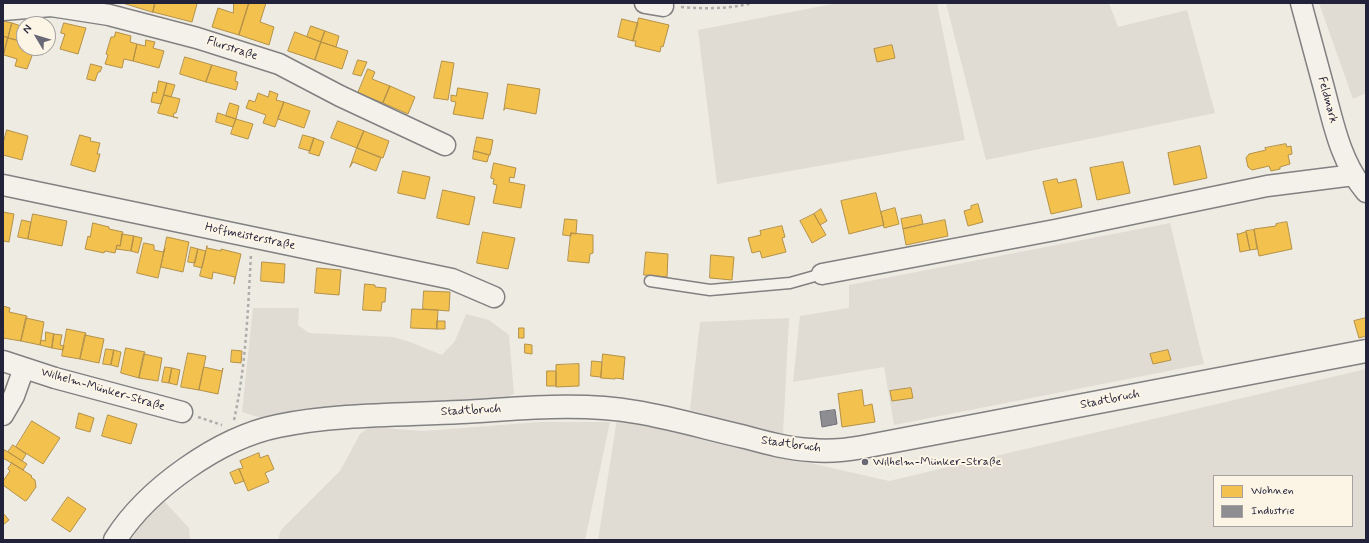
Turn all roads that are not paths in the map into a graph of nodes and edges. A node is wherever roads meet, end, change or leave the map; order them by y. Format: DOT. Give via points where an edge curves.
graph roads {
  1 [pos="1301,3"];
  2 [pos="3,10"];
  3 [pos="445,144"];
  4 [pos="1354,175"];
  5 [pos="3,184"];
  6 [pos="1366,192"];
  7 [pos="822,274"];
  8 [pos="650,281"];
  9 [pos="494,297"];
  10 [pos="1366,350"];
  11 [pos="3,361"];
  12 [pos="24,368"];
  13 [pos="182,412"];
  14 [pos="3,415"];
  15 [pos="115,540"];
  1 -- 4 [label="street, Feldmark" via="1336,134"];
  2 -- 3 [label="street, Flurstraße" via="51,6 109,15 197,38 279,64 340,96"];
  4 -- 6 [label="street, Feldmark"];
  4 -- 7 [label="street" via="1267,186 1056,230"];
  5 -- 9 [label="street, Hoffmeisterstraße" via="452,279"];
  7 -- 8 [label="lane" via="790,283 710,290"];
  10 -- 15 [label="street, Stadtbruch" via="833,451 772,444 619,409 581,407 321,419 235,434 174,477 142,506"];
  11 -- 12 [label="street, Wilhelm-Münker-Straße"];
  12 -- 13 [label="street, Wilhelm-Münker-Straße"];
  12 -- 14 [label="street, Wilhelm-Münker-Straße" via="14,396"];
}
